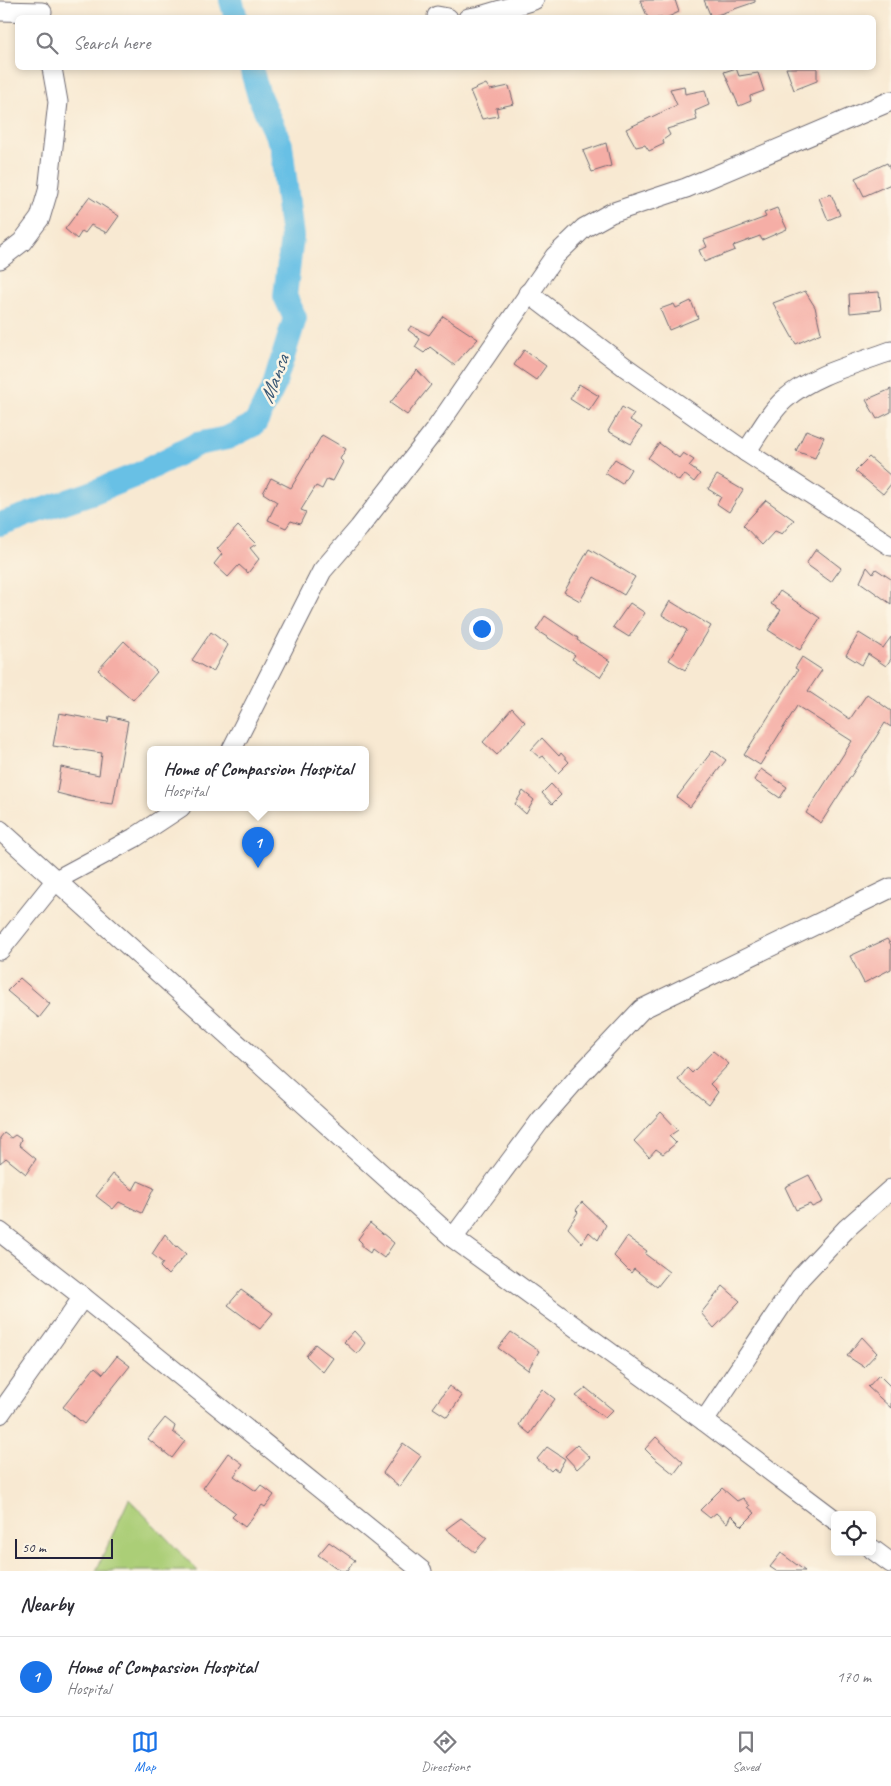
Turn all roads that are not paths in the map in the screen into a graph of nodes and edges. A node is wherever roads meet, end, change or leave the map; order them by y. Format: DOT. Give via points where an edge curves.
graph roads {
  1 [pos="534,0"];
  2 [pos="43,10"];
  3 [pos="0,11"];
  4 [pos="483,15"];
  5 [pos="52,70"];
  6 [pos="891,101"];
  7 [pos="0,258"];
  8 [pos="528,293"];
  9 [pos="891,351"];
  10 [pos="746,452"];
  11 [pos="891,546"];
  12 [pos="234,746"];
  13 [pos="175,811"];
  14 [pos="0,830"];
  15 [pos="56,880"];
  16 [pos="891,888"];
  17 [pos="0,950"];
  18 [pos="891,1189"];
  19 [pos="0,1232"];
  20 [pos="453,1238"];
  21 [pos="83,1297"];
  22 [pos="0,1414"];
  23 [pos="704,1421"];
  24 [pos="831,1517"];
  25 [pos="876,1552"];
  26 [pos="891,1563"];
  27 [pos="422,1571"];
  1 -- 4 [label="street"];
  2 -- 3 [label="street"];
  5 -- 7 [label="street" via="58,102 48,191 40,218 22,242"];
  6 -- 8 [label="street" via="686,188 611,214 584,228 560,250"];
  8 -- 10 [label="street" via="625,367"];
  8 -- 12 [label="street" via="434,430 322,571"];
  9 -- 10 [label="street" via="798,388 771,414"];
  10 -- 11 [label="street"];
  13 -- 15 [label="street" via="134,838"];
  14 -- 15 [label="street"];
  15 -- 17 [label="street"];
  15 -- 20 [label="street"];
  16 -- 20 [label="street" via="642,1009 540,1121"];
  18 -- 23 [label="street" via="847,1228 800,1278"];
  19 -- 21 [label="street"];
  20 -- 23 [label="street"];
  21 -- 22 [label="street"];
  21 -- 27 [label="street"];
  23 -- 24 [label="street"];
  25 -- 26 [label="street"];
}
